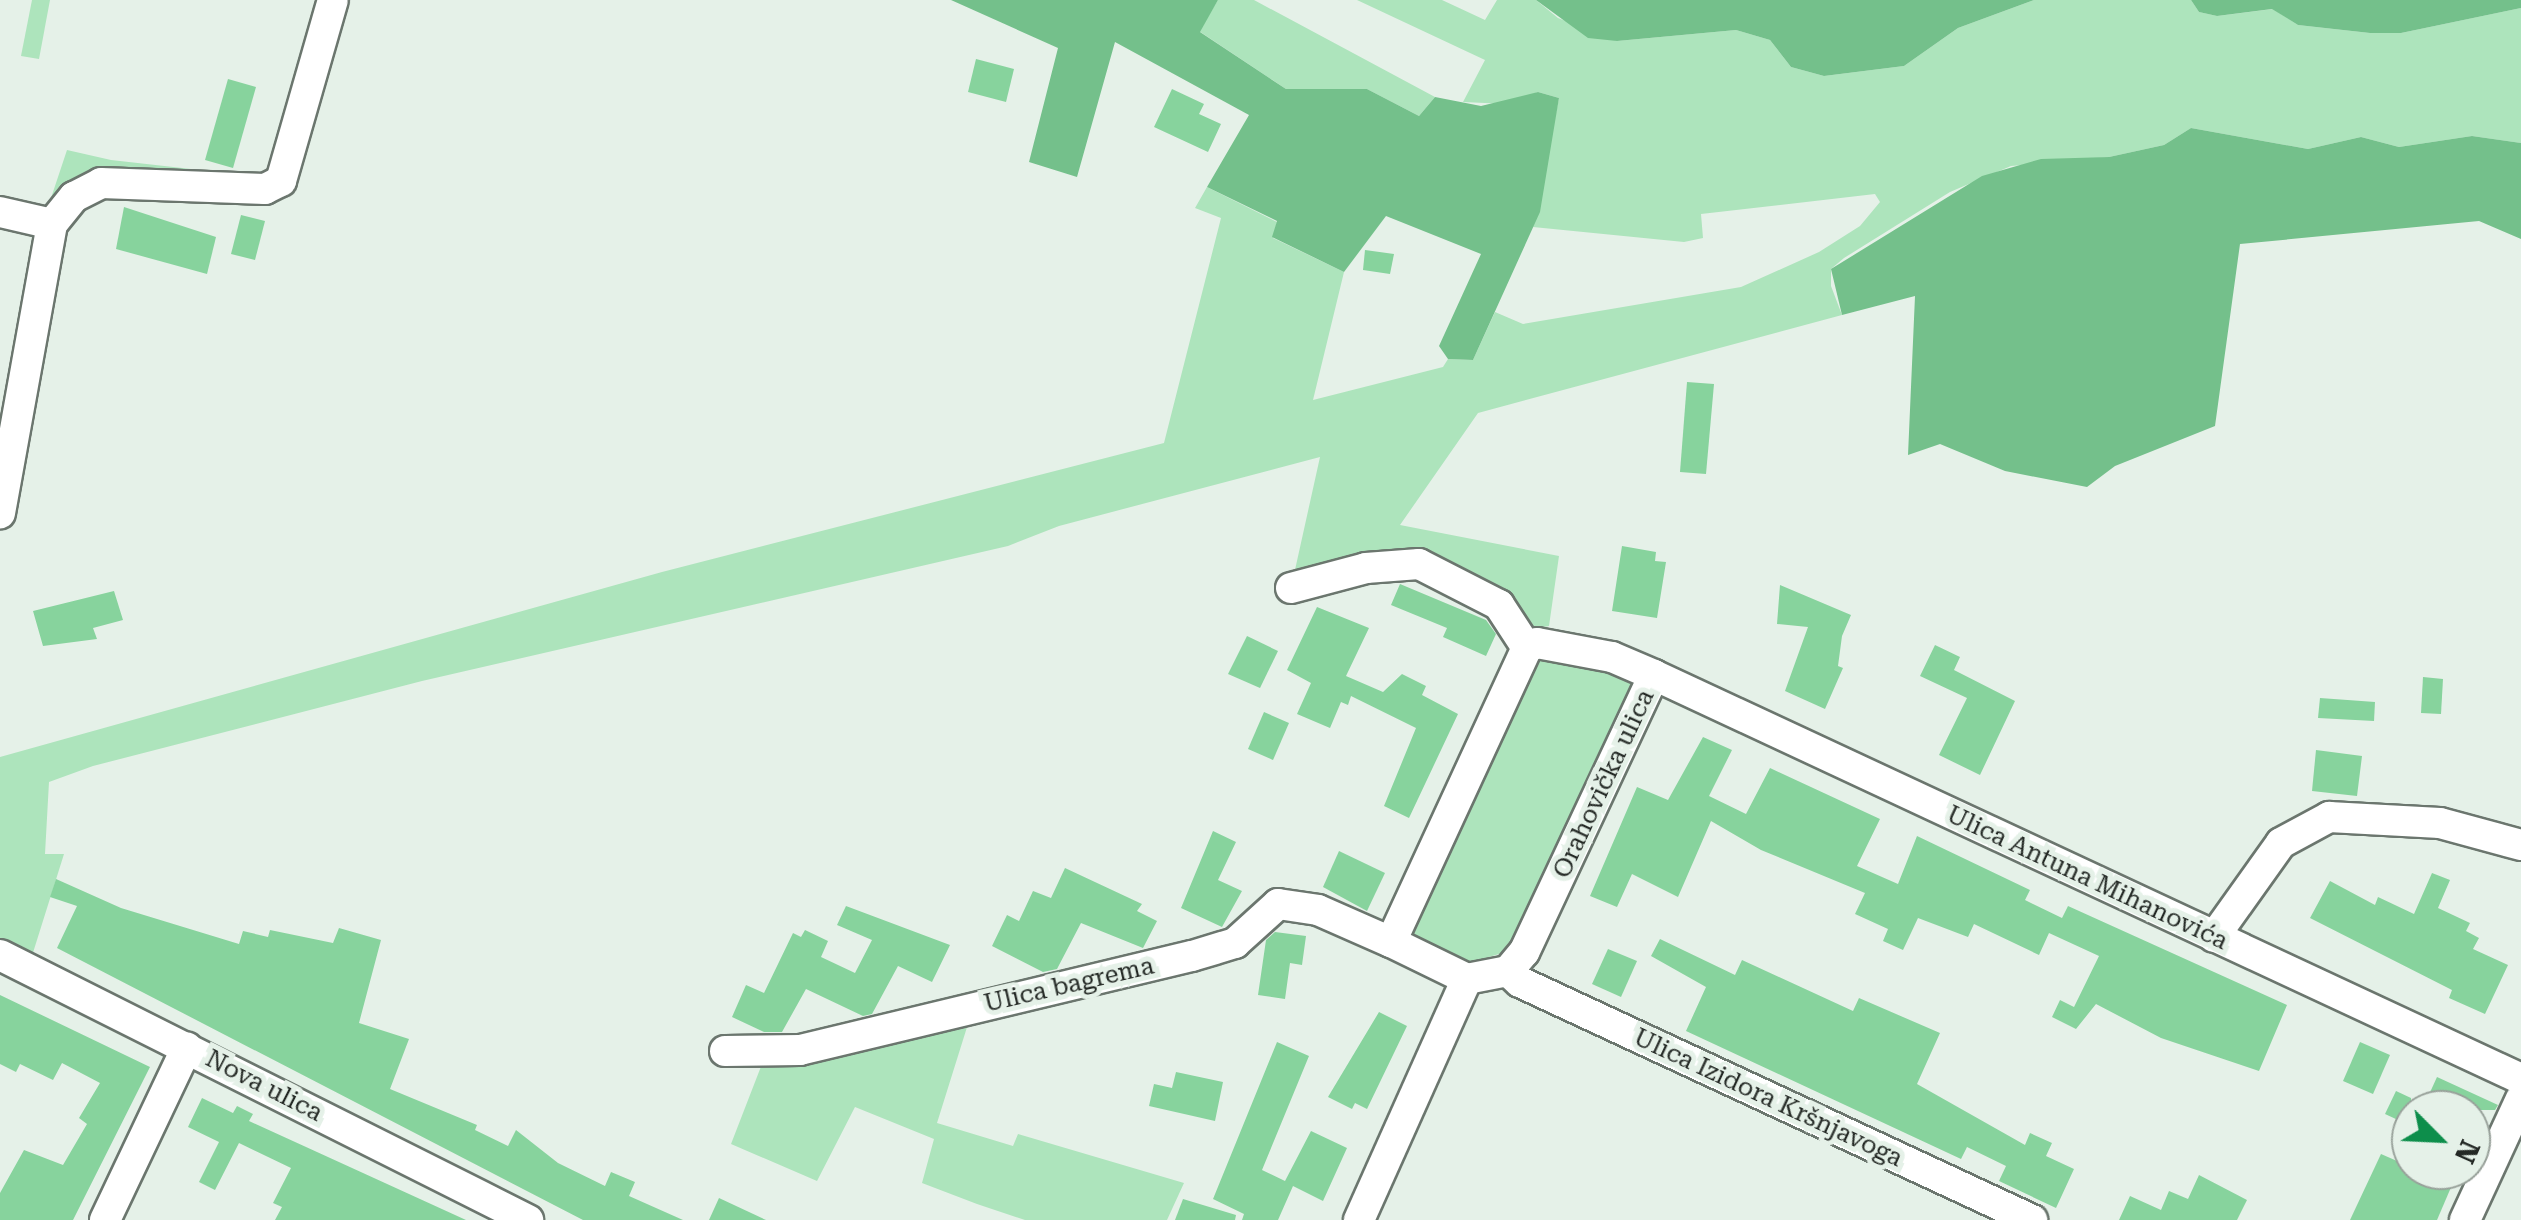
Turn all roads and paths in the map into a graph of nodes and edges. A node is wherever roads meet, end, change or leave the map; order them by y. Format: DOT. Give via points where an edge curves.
graph roads {
  1 [pos="333,0"];
  2 [pos="27,218"];
  3 [pos="0,513"];
  4 [pos="1291,588"];
  5 [pos="1526,648"];
  6 [pos="1654,676"];
  7 [pos="2521,845"];
  8 [pos="2214,937"];
  9 [pos="1392,942"];
  10 [pos="0,954"];
  11 [pos="1508,970"];
  12 [pos="1467,979"];
  13 [pos="187,1047"];
  14 [pos="726,1051"];
  15 [pos="2521,1079"];
  16 [pos="2521,1100"];
  17 [pos="1362,1219"];
  18 [pos="106,1220"];
  19 [pos="528,1220"];
  20 [pos="2032,1220"];
  21 [pos="2466,1220"];
  1 -- 2 [label="street" via="281,181 264,189 100,183"];
  2 -- 3 [label="street"];
  4 -- 5 [label="street" via="1366,568 1419,564 1499,605"];
  5 -- 6 [label="street, Orahovička ulica" via="1538,643 1612,657"];
  5 -- 9 [label="street"];
  6 -- 8 [label="street, Ulica Antuna Mihanovića"];
  6 -- 11 [label="street, Orahovička ulica" via="1535,934"];
  7 -- 8 [label="street" via="2440,823 2329,817 2281,843"];
  8 -- 15 [label="street, Ulica Antuna Mihanovića"];
  9 -- 12 [label="street"];
  9 -- 14 [label="street, Ulica bagrema" via="1318,910 1278,904 1235,943 1192,956 800,1050"];
  10 -- 13 [label="street, Nova ulica"];
  11 -- 12 [label="street"];
  11 -- 20 [label="street, Ulica Izidora Kršnjavoga" via="1520,982"];
  12 -- 17 [label="street"];
  13 -- 18 [label="street"];
  13 -- 19 [label="street, Nova ulica"];
  16 -- 21 [label="street"];
}
